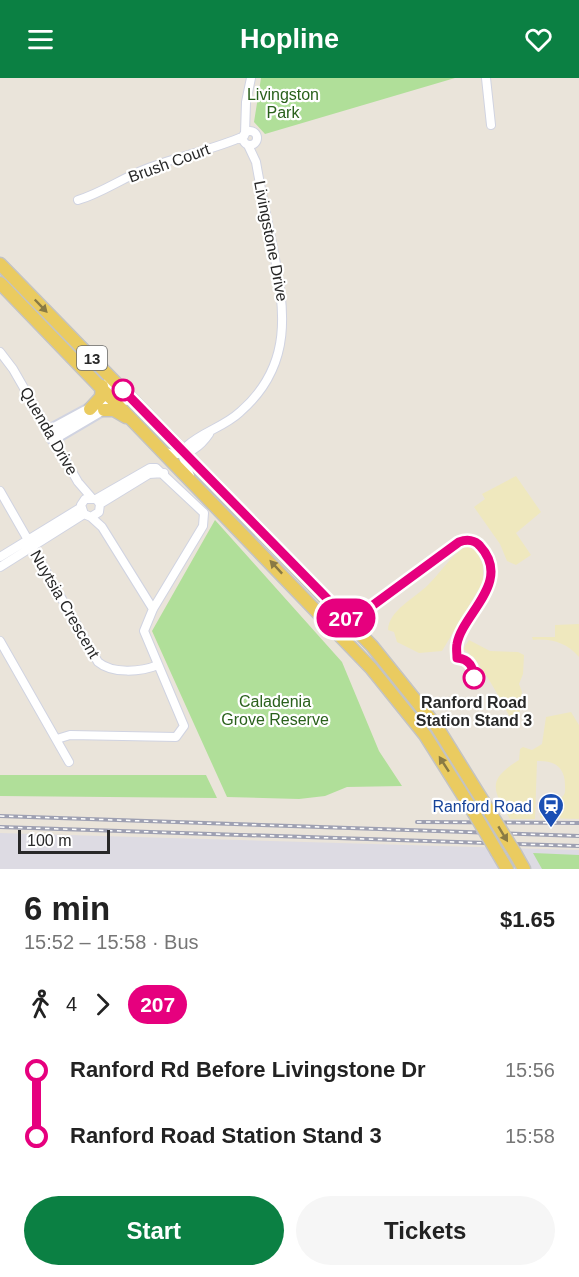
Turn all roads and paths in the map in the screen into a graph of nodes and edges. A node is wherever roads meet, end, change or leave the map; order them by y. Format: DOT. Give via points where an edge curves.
graph roads {
  1 [pos="251,78"];
  2 [pos="486,78"];
  3 [pos="247,117"];
  4 [pos="491,125"];
  5 [pos="248,140"];
  6 [pos="78,201"];
  7 [pos="0,264"];
  8 [pos="0,283"];
  9 [pos="0,352"];
  10 [pos="106,372"];
  11 [pos="102,386"];
  12 [pos="113,398"];
  13 [pos="134,400"];
  14 [pos="90,409"];
  15 [pos="104,410"];
  16 [pos="143,431"];
  17 [pos="51,435"];
  18 [pos="162,451"];
  19 [pos="187,452"];
  20 [pos="78,482"];
  21 [pos="193,482"];
  22 [pos="0,491"];
  23 [pos="96,503"];
  24 [pos="84,510"];
  25 [pos="102,527"];
  26 [pos="30,543"];
  27 [pos="0,557"];
  28 [pos="0,567"];
  29 [pos="144,596"];
  30 [pos="158,600"];
  31 [pos="153,609"];
  32 [pos="0,641"];
  33 [pos="158,665"];
  34 [pos="57,739"];
  35 [pos="69,762"];
  36 [pos="507,869"];
  37 [pos="525,869"];
  1 -- 3 [label="street, Livingstone Drive"];
  2 -- 4 [label="street"];
  3 -- 5 [label="street, Livingstone Drive"];
  3 -- 5 [label="street, Brush Court" via="255,133 249,131"];
  5 -- 6 [label="street, Brush Court" via="157,164"];
  5 -- 19 [label="street, Livingstone Drive" via="256,162 284,306 281,345 267,380 240,413 188,444"];
  7 -- 10 [label="main road, 13, one-way"];
  8 -- 11 [label="main road, 13"];
  9 -- 17 [label="street, Quenda Drive" via="14,369"];
  10 -- 12 [label="street"];
  10 -- 13 [label="main road, 13"];
  11 -- 12 [label="main road, 13"];
  11 -- 14 [label="main road" via="101,397"];
  12 -- 13 [label="street"];
  12 -- 14 [label="street"];
  12 -- 15 [label="street"];
  12 -- 16 [label="main road, 13"];
  13 -- 19 [label="main road, 13"];
  14 -- 17 [label="street"];
  15 -- 16 [label="main road" via="119,411"];
  15 -- 17 [label="street"];
  16 -- 18 [label="main road, 13"];
  17 -- 20 [label="street, Quenda Drive"];
  18 -- 19 [label="street"];
  18 -- 21 [label="main road, 13"];
  19 -- 21 [label="street" via="184,462"];
  19 -- 37 [label="main road, 13, one-way, bridge" via="402,679 437,727"];
  20 -- 23 [label="street, Quenda Drive"];
  20 -- 24 [label="street, Quenda Drive"];
  36 -- 21 [label="main road, 13, one-way, bridge" via="425,735 384,683"];
  22 -- 26 [label="street, Nuytsia Crescent"];
  23 -- 24 [label="street"];
  23 -- 24 [label="street"];
  23 -- 25 [label="street, Quenda Drive"];
  23 -- 30 [label="street" via="149,474 164,472 204,513 205,520"];
  24 -- 25 [label="street, Quenda Drive"];
  24 -- 26 [label="street"];
  25 -- 29 [label="street, Quenda Drive"];
  26 -- 27 [label="street"];
  26 -- 28 [label="street"];
  26 -- 33 [label="street, Nuytsia Crescent" via="98,662 111,669 141,670"];
  29 -- 30 [label="street"];
  29 -- 31 [label="street, Quenda Drive"];
  30 -- 31 [label="street"];
  31 -- 33 [label="street" via="144,631"];
  32 -- 34 [label="street"];
  33 -- 34 [label="street" via="183,719 182,733 177,737 70,735"];
  34 -- 35 [label="street"];
}
